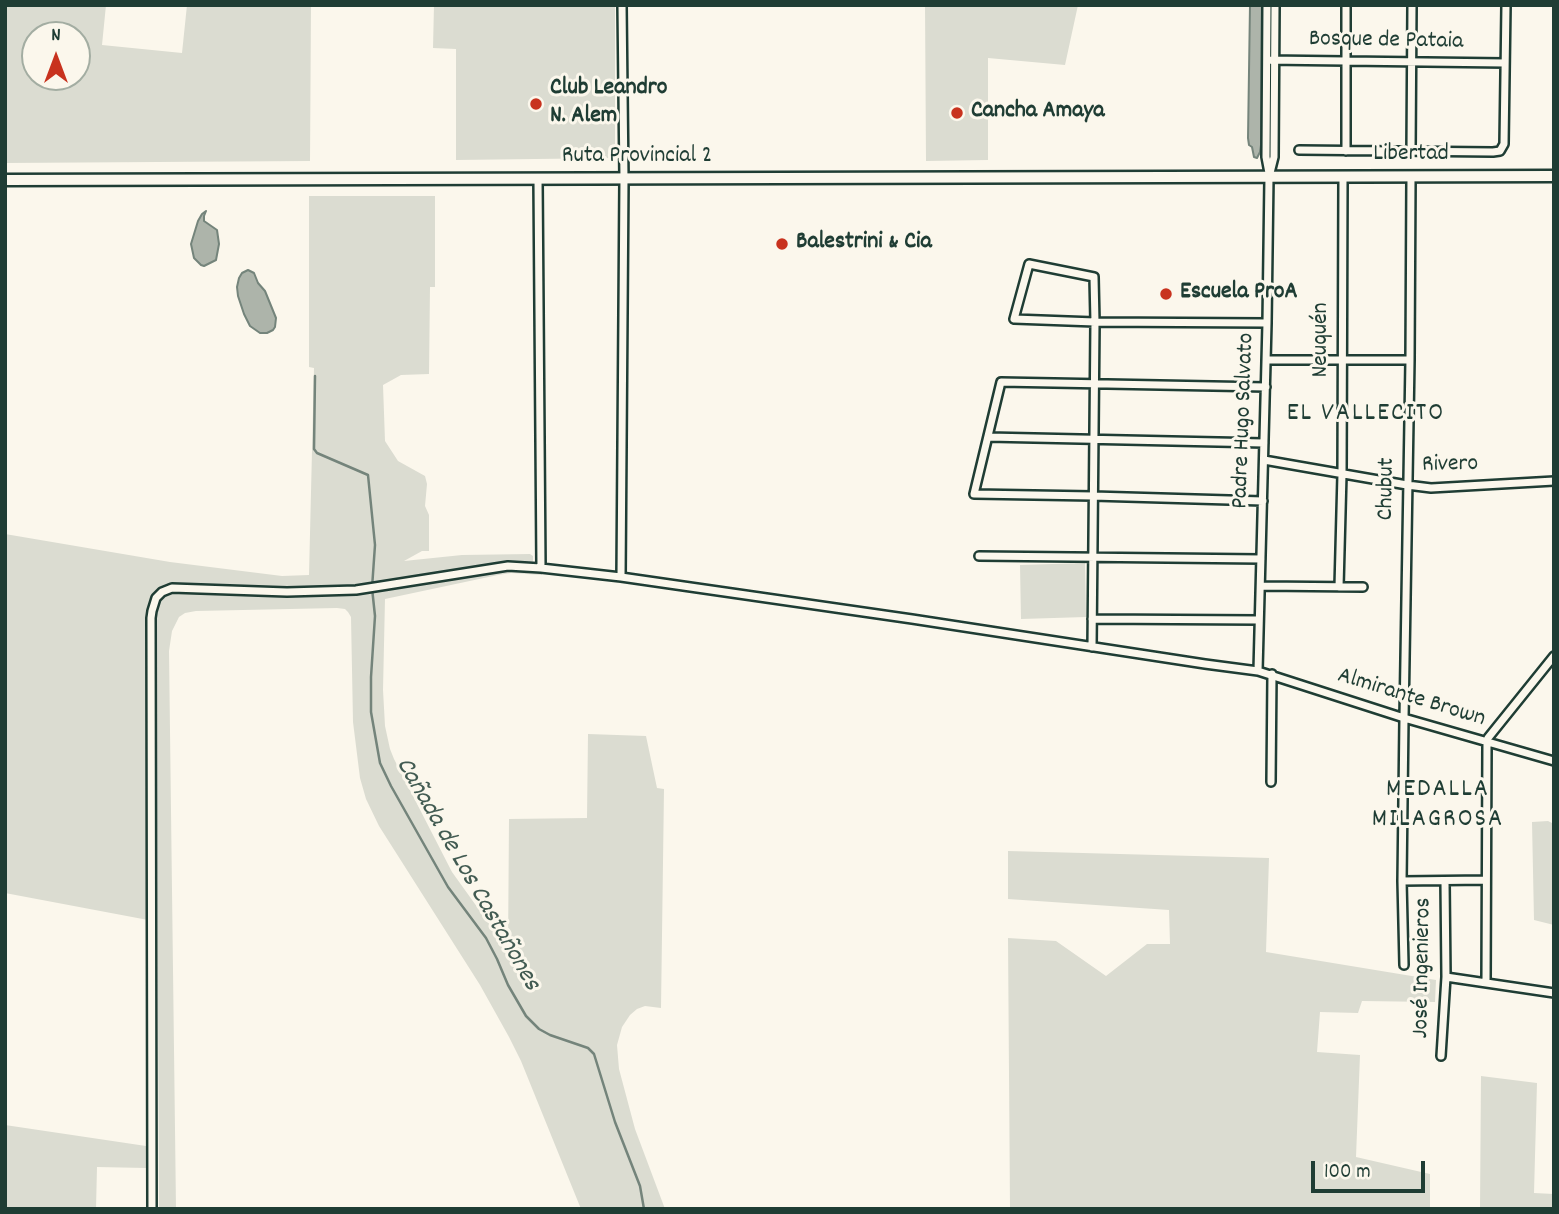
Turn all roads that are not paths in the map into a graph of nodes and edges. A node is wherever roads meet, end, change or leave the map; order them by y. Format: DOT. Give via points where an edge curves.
graph roads {
  1 [pos="622,5"];
  2 [pos="1267,5"];
  3 [pos="1275,5"];
  4 [pos="1346,5"];
  5 [pos="1412,5"];
  6 [pos="1506,5"];
  7 [pos="1271,60"];
  8 [pos="1346,61"];
  9 [pos="1412,61"];
  10 [pos="1505,63"];
  11 [pos="1299,150"];
  12 [pos="1346,151"];
  13 [pos="1411,151"];
  14 [pos="1554,176"];
  15 [pos="1269,177"];
  16 [pos="1343,177"];
  17 [pos="1411,177"];
  18 [pos="538,179"];
  19 [pos="624,179"];
  20 [pos="5,180"];
  21 [pos="1095,322"];
  22 [pos="1267,323"];
  23 [pos="1266,360"];
  24 [pos="1342,360"];
  25 [pos="1410,360"];
  26 [pos="1094,384"];
  27 [pos="1266,387"];
  28 [pos="988,437"];
  29 [pos="1094,438"];
  30 [pos="1264,443"];
  31 [pos="1264,460"];
  32 [pos="1342,474"];
  33 [pos="1554,481"];
  34 [pos="1407,485"];
  35 [pos="1093,496"];
  36 [pos="1263,501"];
  37 [pos="979,556"];
  38 [pos="1093,557"];
  39 [pos="1261,559"];
  40 [pos="541,568"];
  41 [pos="621,578"];
  42 [pos="1261,586"];
  43 [pos="1339,587"];
  44 [pos="1363,587"];
  45 [pos="1093,619"];
  46 [pos="1259,620"];
  47 [pos="1092,647"];
  48 [pos="1554,656"];
  49 [pos="1258,671"];
  50 [pos="1272,674"];
  51 [pos="1404,718"];
  52 [pos="1487,743"];
  53 [pos="1554,761"];
  54 [pos="1271,782"];
  55 [pos="1486,880"];
  56 [pos="1402,881"];
  57 [pos="1445,882"];
  58 [pos="1404,965"];
  59 [pos="1446,977"];
  60 [pos="1486,982"];
  61 [pos="1554,993"];
  62 [pos="1441,1056"];
  63 [pos="152,1209"];
  1 -- 19 [label="street"];
  2 -- 7 [label="street, Padre Hugo Salvato"];
  3 -- 7 [label="street, Padre Hugo Salvato"];
  4 -- 8 [label="street"];
  5 -- 9 [label="street"];
  6 -- 10 [label="street"];
  7 -- 8 [label="street, Bosque de Pataia"];
  7 -- 15 [label="street, Padre Hugo Salvato"];
  7 -- 15 [label="street, Padre Hugo Salvato" via="1274,157"];
  8 -- 9 [label="street, Bosque de Pataia"];
  8 -- 12 [label="street"];
  9 -- 10 [label="street, Bosque de Pataia"];
  9 -- 13 [label="street"];
  10 -- 13 [label="street" via="1500,151"];
  11 -- 12 [label="street"];
  12 -- 13 [label="street"];
  14 -- 17 [label="main road, Libertad"];
  15 -- 16 [label="main road, Libertad"];
  15 -- 19 [label="main road, Ruta Provincial 2"];
  15 -- 22 [label="street, Padre Hugo Salvato"];
  16 -- 17 [label="main road, Libertad"];
  16 -- 24 [label="street, Neuquén"];
  17 -- 25 [label="street, Chubut"];
  18 -- 19 [label="main road, Ruta Provincial 2"];
  18 -- 20 [label="main road, Ruta Provincial 2"];
  18 -- 40 [label="street"];
  19 -- 41 [label="street"];
  21 -- 21 [label="street" via="1014,319 1029,264 1094,276"];
  21 -- 22 [label="street"];
  21 -- 26 [label="street"];
  22 -- 23 [label="street, Padre Hugo Salvato"];
  23 -- 24 [label="street"];
  23 -- 27 [label="street, Padre Hugo Salvato"];
  24 -- 25 [label="street"];
  24 -- 32 [label="street, Neuquén"];
  25 -- 34 [label="street, Chubut"];
  26 -- 27 [label="street"];
  26 -- 28 [label="street" via="1001,382"];
  26 -- 29 [label="street"];
  27 -- 30 [label="street, Padre Hugo Salvato"];
  28 -- 29 [label="street"];
  28 -- 35 [label="street" via="974,494"];
  29 -- 30 [label="street"];
  29 -- 35 [label="street"];
  30 -- 31 [label="street, Padre Hugo Salvato"];
  31 -- 32 [label="street, Rivero"];
  31 -- 36 [label="street, Padre Hugo Salvato"];
  32 -- 34 [label="street, Rivero"];
  32 -- 43 [label="street, Neuquén"];
  33 -- 34 [label="street, Rivero"];
  34 -- 51 [label="street, Chubut"];
  35 -- 36 [label="street"];
  35 -- 38 [label="street"];
  36 -- 39 [label="street, Padre Hugo Salvato"];
  37 -- 38 [label="street"];
  38 -- 39 [label="street"];
  38 -- 45 [label="street"];
  39 -- 42 [label="street, Padre Hugo Salvato"];
  40 -- 41 [label="street, Almirante Brown"];
  40 -- 63 [label="street, Almirante Brown" via="496,567 344,590 184,588 162,592 156,598 151,630"];
  41 -- 47 [label="street, Almirante Brown"];
  42 -- 43 [label="street"];
  42 -- 46 [label="street, Padre Hugo Salvato"];
  43 -- 44 [label="street"];
  45 -- 46 [label="street"];
  45 -- 47 [label="street"];
  46 -- 49 [label="street, Padre Hugo Salvato"];
  47 -- 49 [label="street, Almirante Brown"];
  48 -- 52 [label="street"];
  49 -- 50 [label="street, Almirante Brown"];
  50 -- 51 [label="street, Almirante Brown"];
  50 -- 54 [label="street"];
  51 -- 52 [label="street, Almirante Brown"];
  51 -- 56 [label="street, Chubut"];
  52 -- 53 [label="street, Almirante Brown"];
  52 -- 55 [label="street"];
  55 -- 57 [label="street"];
  55 -- 60 [label="street"];
  56 -- 57 [label="street"];
  56 -- 58 [label="street, Chubut"];
  57 -- 59 [label="street, José Ingenieros"];
  59 -- 60 [label="street"];
  59 -- 62 [label="street, José Ingenieros"];
  60 -- 61 [label="street"];
}
